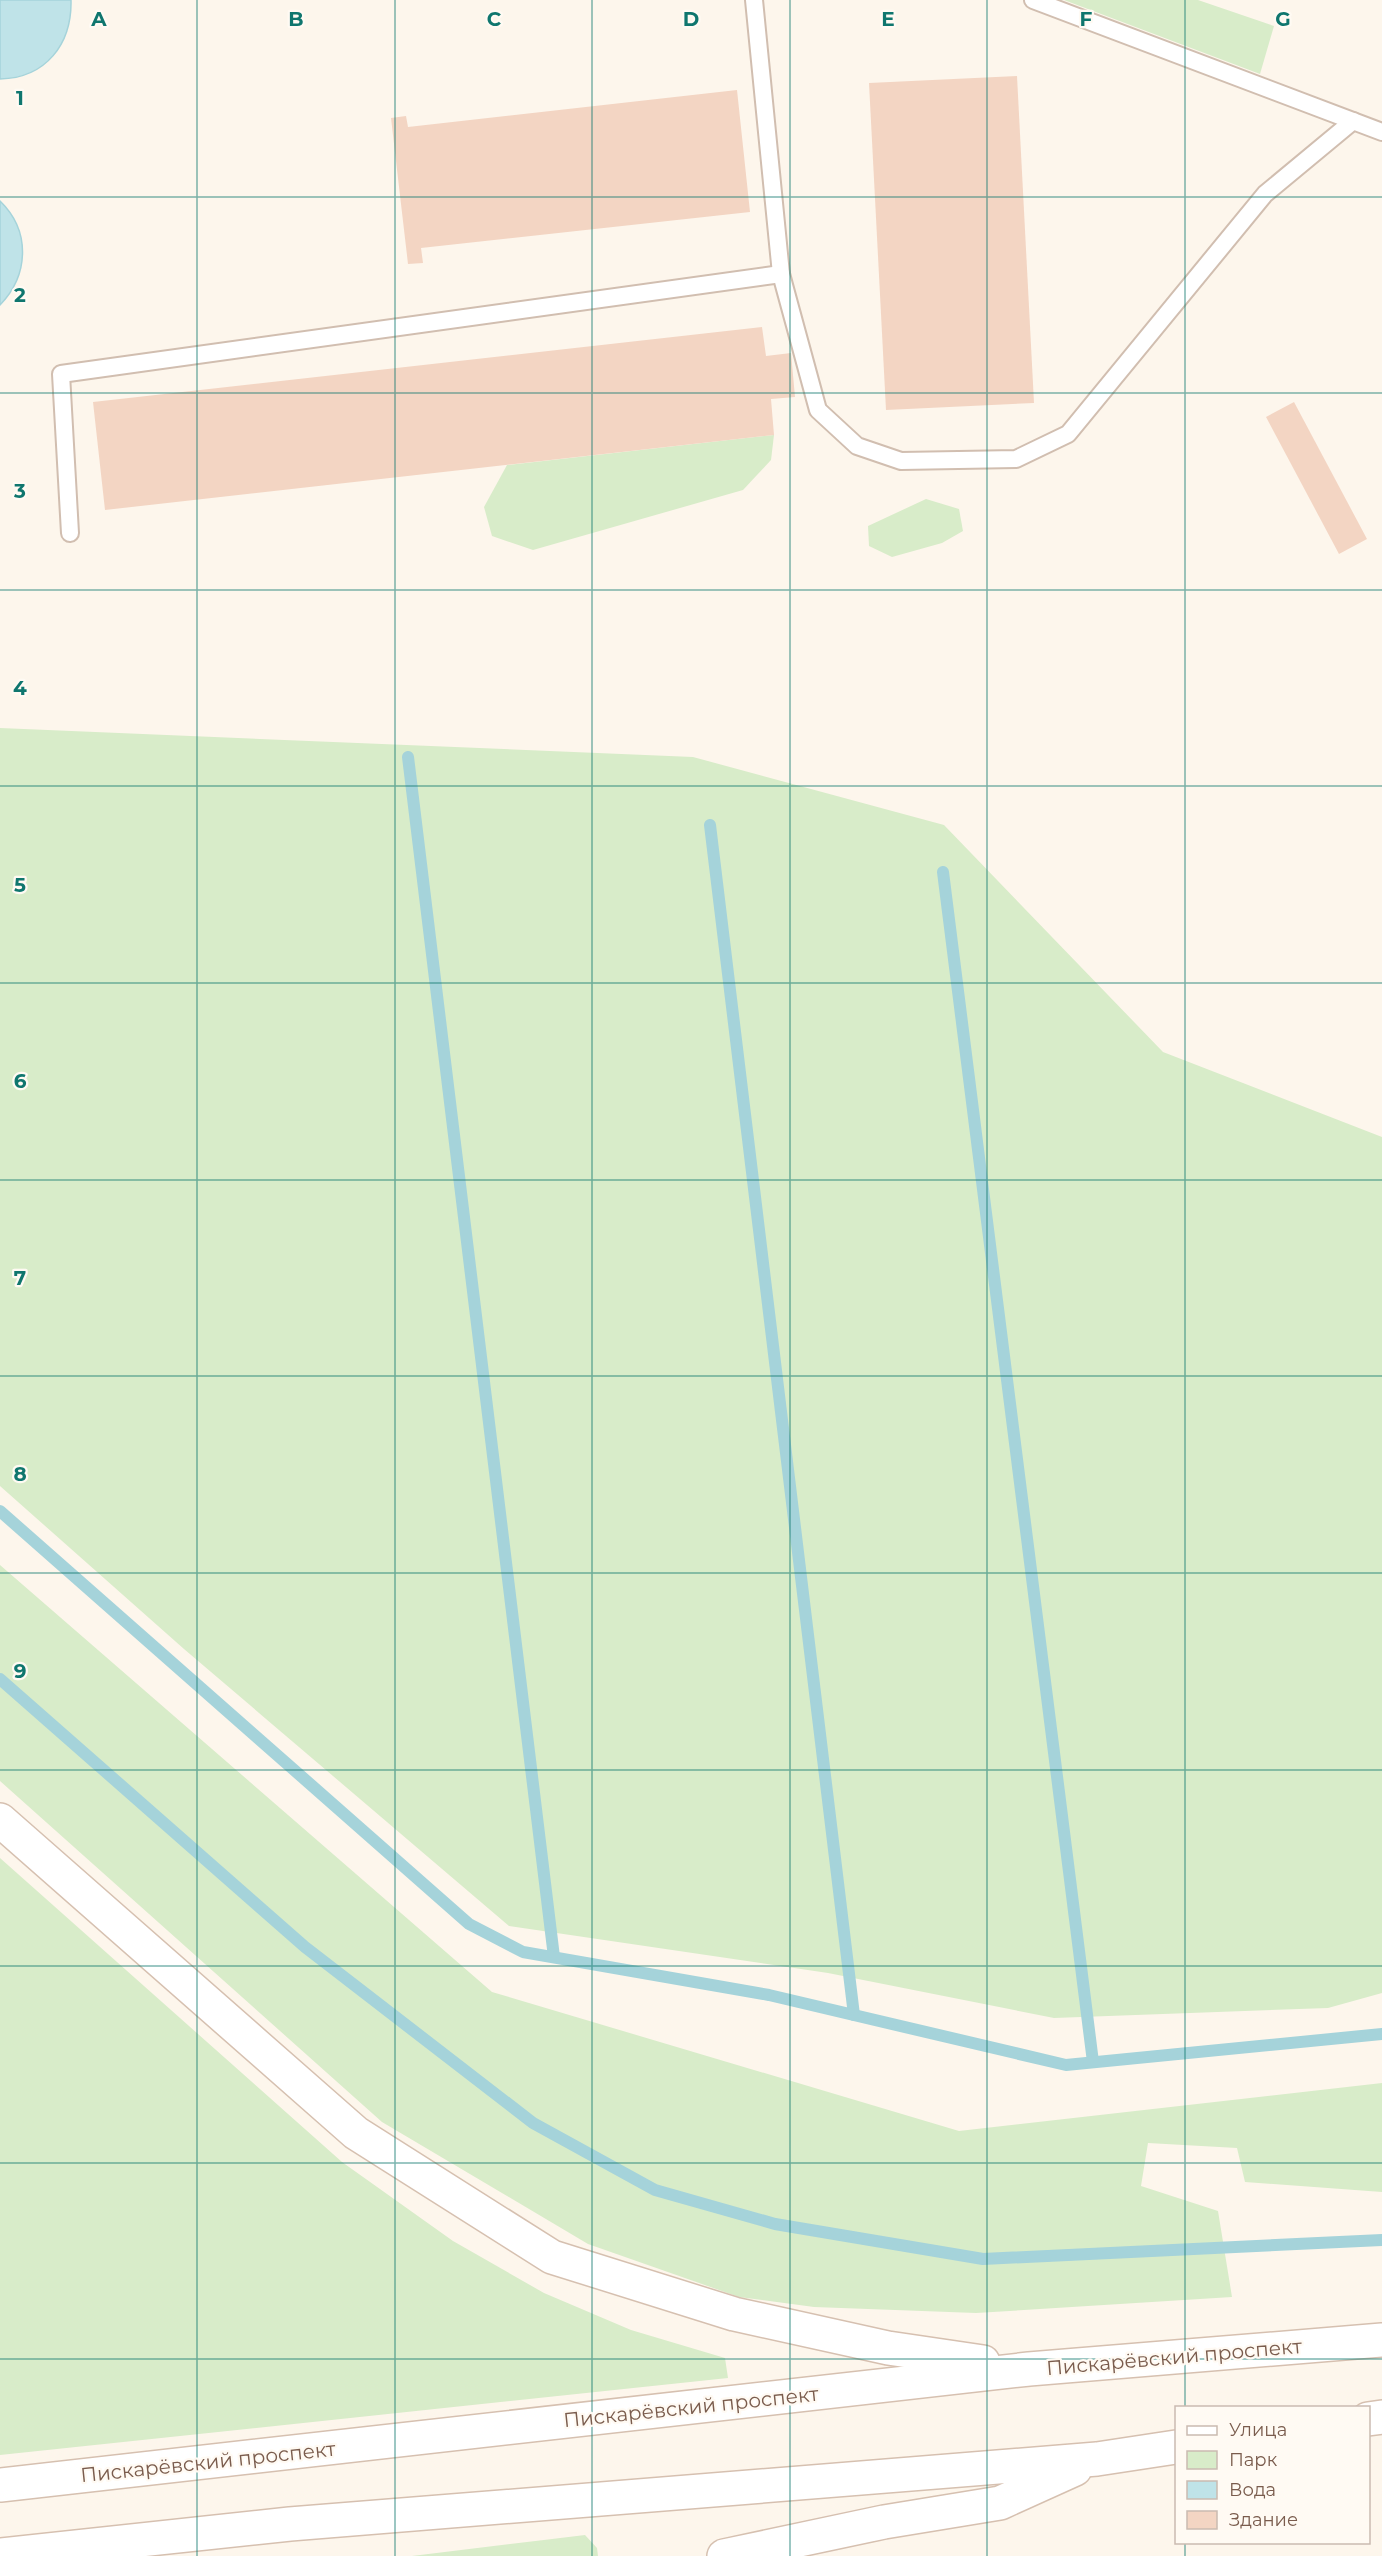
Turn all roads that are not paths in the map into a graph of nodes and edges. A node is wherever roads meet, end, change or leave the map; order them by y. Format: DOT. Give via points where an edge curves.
graph roads {
  1 [pos="754,0"];
  2 [pos="1033,0"];
  3 [pos="1353,121"];
  4 [pos="1382,132"];
  5 [pos="781,274"];
  6 [pos="70,533"];
  7 [pos="0,1820"];
  8 [pos="1382,2340"];
  9 [pos="1029,2369"];
  10 [pos="1175,2447"];
  11 [pos="1097,2459"];
  12 [pos="0,2485"];
  13 [pos="0,2555"];
  14 [pos="724,2556"];
  1 -- 5 [label="lane"];
  2 -- 3 [label="lane"];
  3 -- 4 [label="lane"];
  3 -- 5 [label="lane" via="1265,194 1068,434 1016,459 901,461 857,446 818,410"];
  5 -- 6 [label="lane" via="61,374"];
  7 -- 9 [label="main road" via="356,2133 552,2257 734,2314 888,2348"];
  8 -- 9 [label="main road, Пискарёвский проспект"];
  9 -- 12 [label="main road, Пискарёвский проспект"];
  10 -- 11 [label="main road"];
  11 -- 13 [label="main road" via="290,2524"];
  11 -- 14 [label="main road" via="1000,2503 884,2522"];
}
